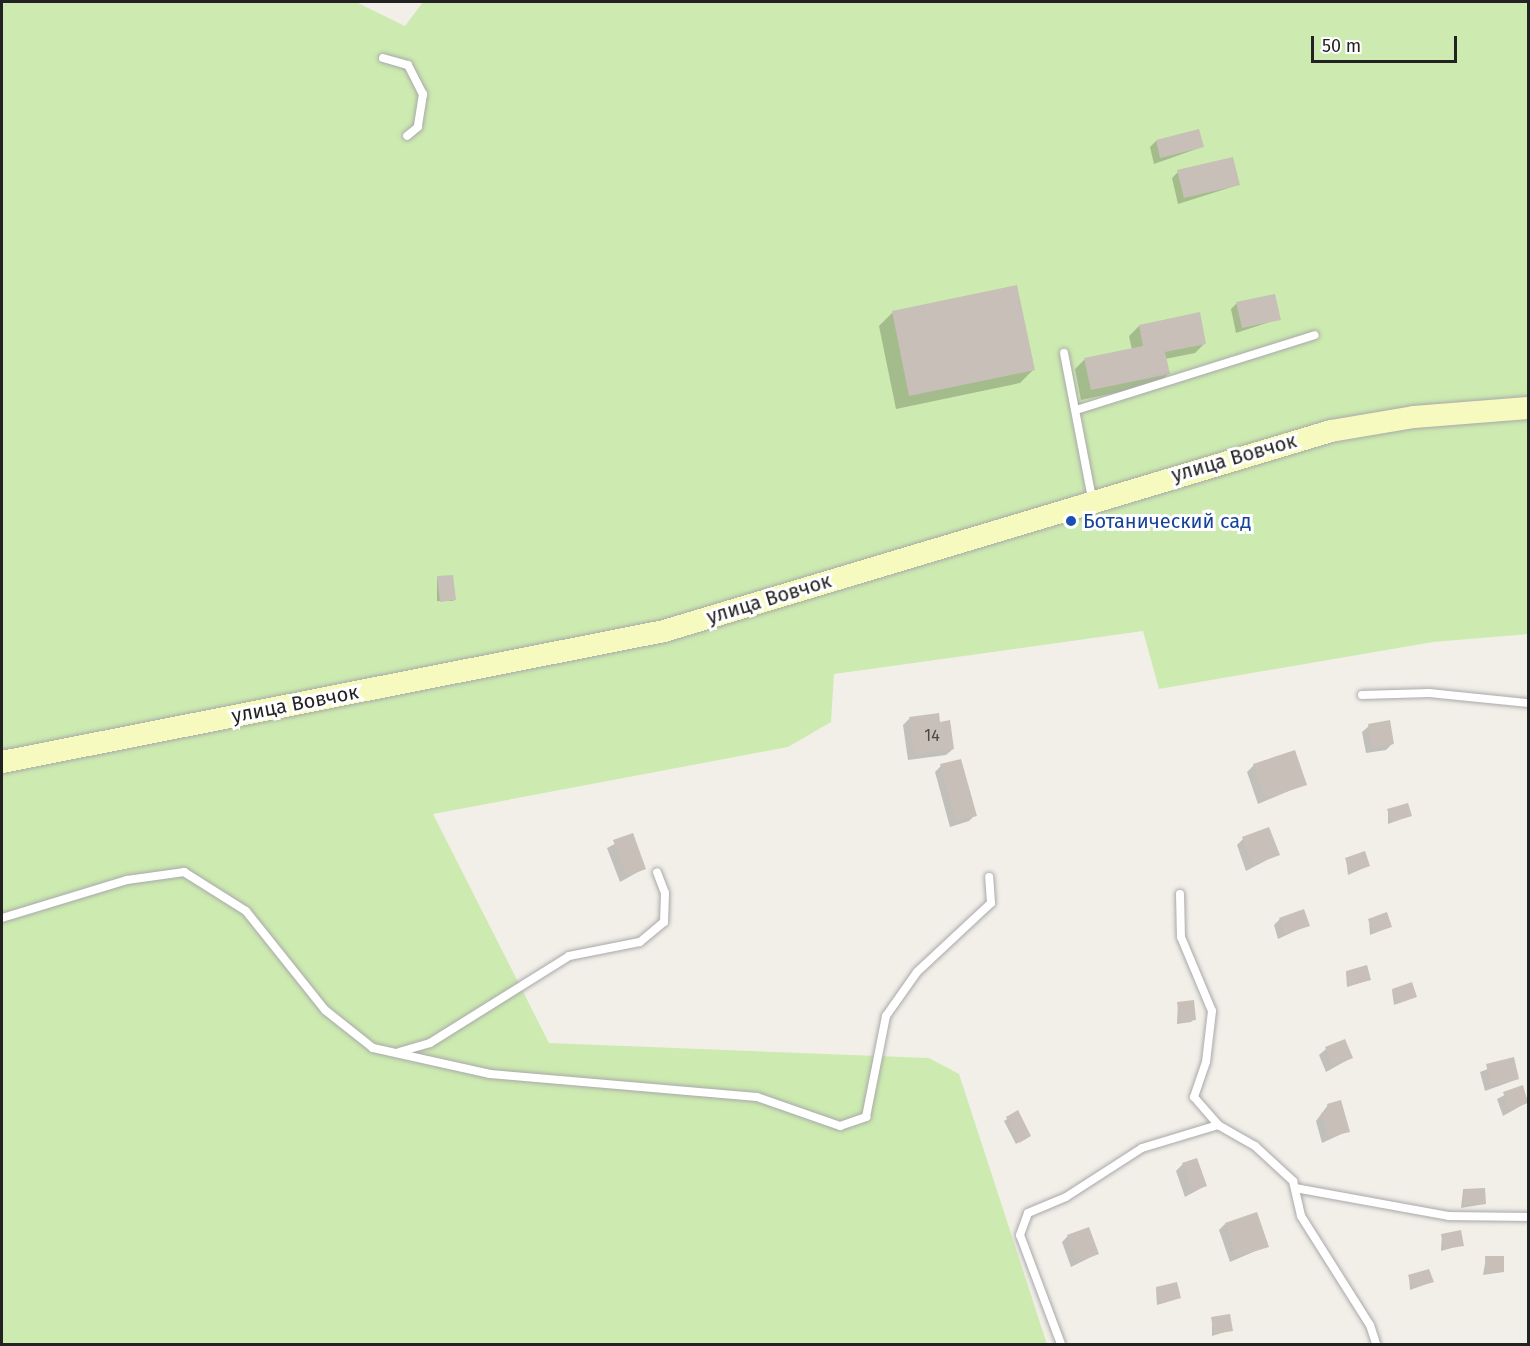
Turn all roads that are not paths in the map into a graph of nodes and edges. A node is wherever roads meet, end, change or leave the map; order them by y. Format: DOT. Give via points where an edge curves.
graph roads {
  1 [pos="383,58"];
  2 [pos="407,136"];
  3 [pos="1315,335"];
  4 [pos="1064,353"];
  5 [pos="1528,408"];
  6 [pos="1076,410"];
  7 [pos="1092,499"];
  8 [pos="1362,695"];
  9 [pos="1528,703"];
  10 [pos="2,762"];
  11 [pos="657,872"];
  12 [pos="990,877"];
  13 [pos="1180,894"];
  14 [pos="2,918"];
  15 [pos="398,1052"];
  16 [pos="1218,1125"];
  17 [pos="1295,1188"];
  18 [pos="1528,1218"];
  19 [pos="1061,1344"];
  20 [pos="1376,1344"];
  1 -- 2 [label="lane" via="408,65 423,94 418,127"];
  3 -- 6 [label="lane"];
  4 -- 6 [label="lane"];
  5 -- 7 [label="street, улица Вовчок" via="1435,414 1331,431"];
  6 -- 7 [label="lane"];
  7 -- 10 [label="street, улица Вовчок" via="664,631"];
  8 -- 9 [label="lane" via="1429,693"];
  11 -- 15 [label="lane" via="666,893 664,922 640,942 569,956 430,1043"];
  12 -- 15 [label="lane" via="991,903 917,972 886,1016 866,1117 840,1126 757,1097 490,1074"];
  13 -- 16 [label="lane" via="1180,937 1212,1011 1206,1062 1194,1096"];
  14 -- 15 [label="lane" via="127,880 184,873 246,910 352,1036"];
  16 -- 17 [label="lane" via="1255,1146"];
  16 -- 19 [label="lane" via="1142,1148 1066,1197 1028,1213 1020,1235"];
  17 -- 18 [label="lane" via="1449,1216"];
  17 -- 20 [label="lane" via="1301,1216 1370,1325"];
}
